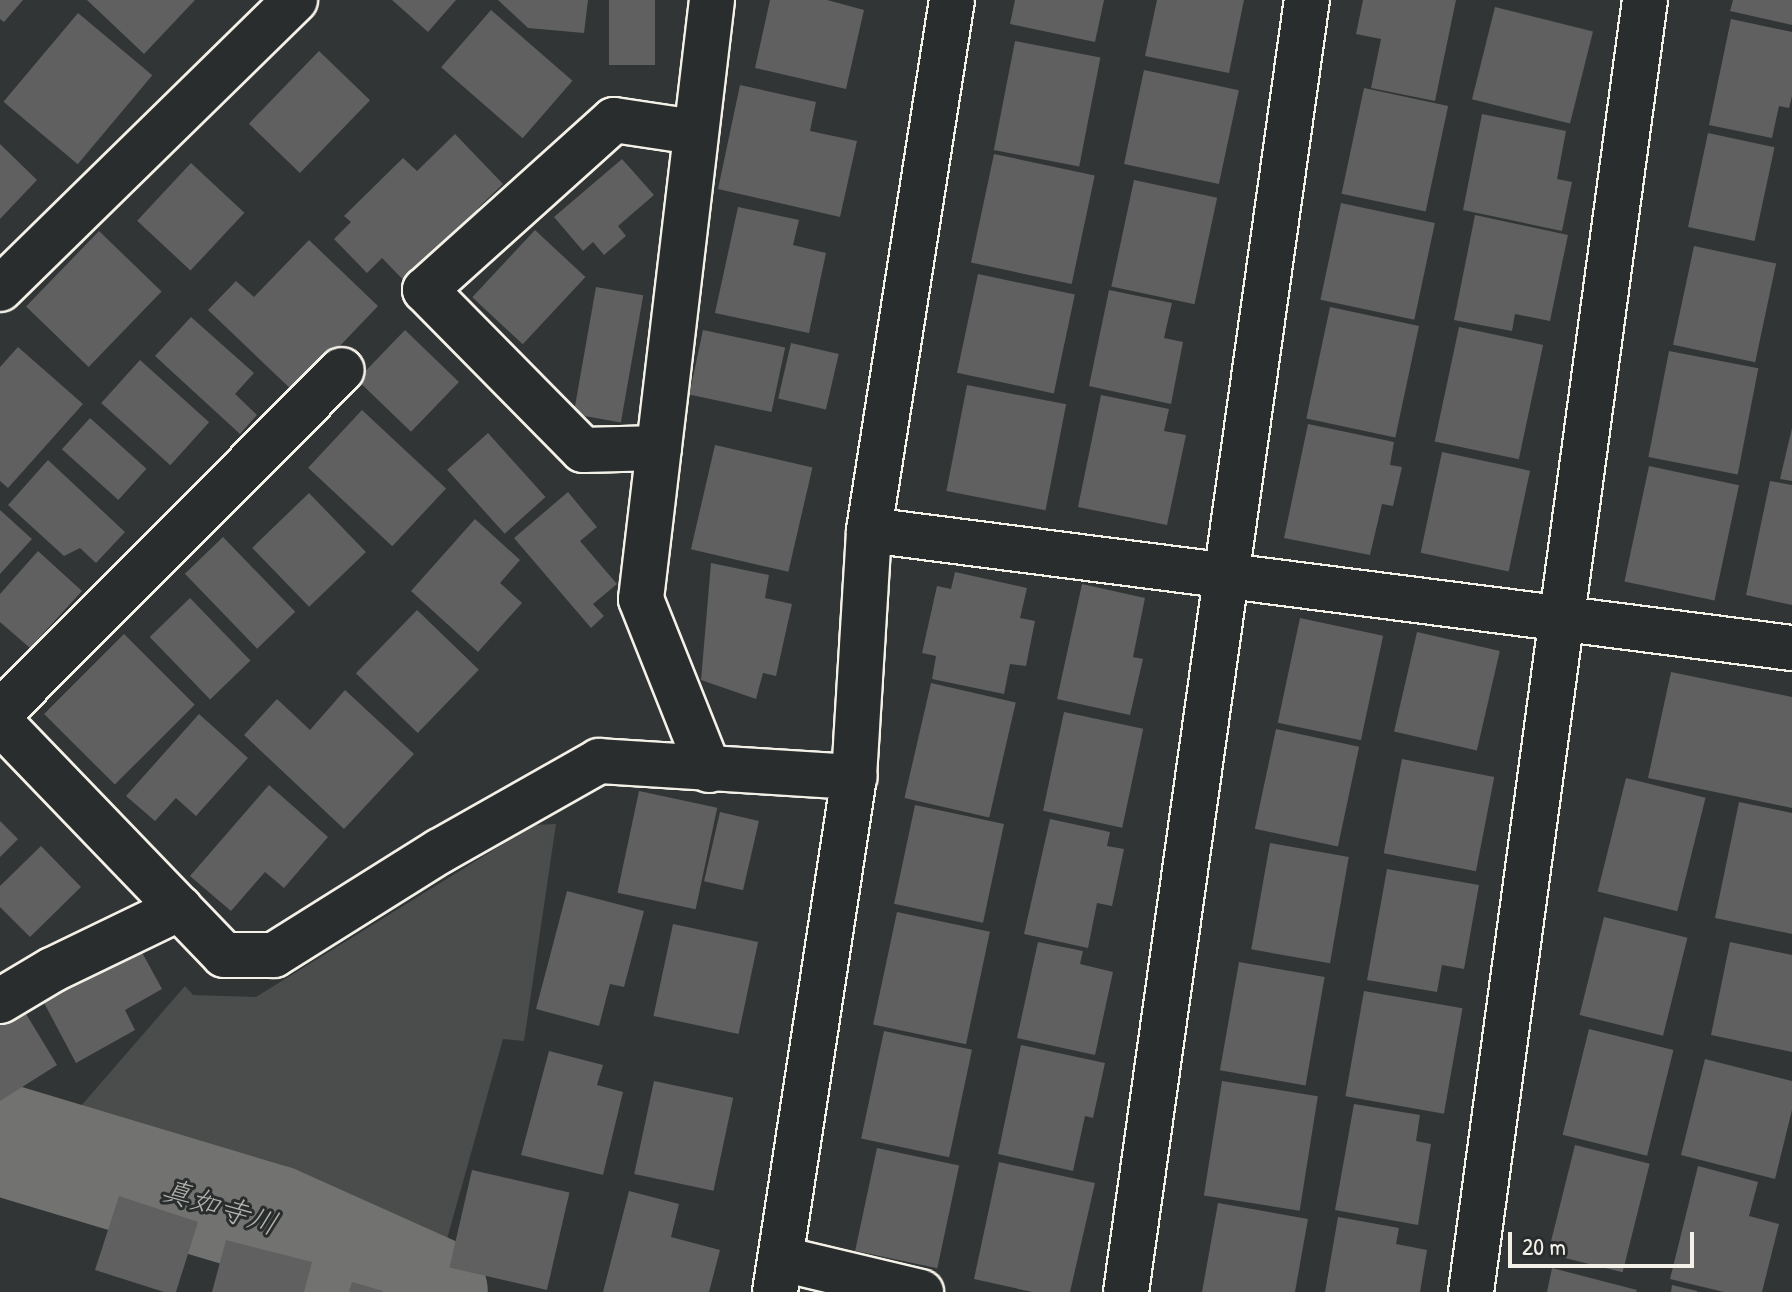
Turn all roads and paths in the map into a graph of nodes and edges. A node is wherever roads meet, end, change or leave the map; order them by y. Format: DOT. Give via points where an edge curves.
graph roads {
  1 [pos="295,0"];
  2 [pos="712,0"];
  3 [pos="952,0"];
  4 [pos="1307,0"];
  5 [pos="1645,0"];
  6 [pos="694,132"];
  7 [pos="0,289"];
  8 [pos="342,370"];
  9 [pos="659,448"];
  10 [pos="869,530"];
  11 [pos="1227,575"];
  12 [pos="1562,618"];
  13 [pos="1792,648"];
  14 [pos="0,713"];
  15 [pos="0,722"];
  16 [pos="709,770"];
  17 [pos="854,777"];
  18 [pos="180,908"];
  19 [pos="0,1001"];
  20 [pos="779,1275"];
  21 [pos="921,1292"];
  22 [pos="1126,1292"];
  23 [pos="1471,1292"];
  1 -- 7 [label="street"];
  2 -- 6 [label="street"];
  3 -- 10 [label="street"];
  4 -- 11 [label="street"];
  5 -- 12 [label="street"];
  6 -- 9 [label="street"];
  6 -- 9 [label="street" via="614,120 425,290 583,450"];
  8 -- 14 [label="street"];
  9 -- 16 [label="street" via="641,599"];
  10 -- 11 [label="street"];
  10 -- 17 [label="street"];
  11 -- 12 [label="street"];
  11 -- 22 [label="street"];
  12 -- 13 [label="street"];
  12 -- 23 [label="street"];
  15 -- 18 [label="street"];
  16 -- 17 [label="street"];
  16 -- 18 [label="street" via="599,761 440,851 274,955 224,955"];
  17 -- 20 [label="street"];
  18 -- 19 [label="street"];
  20 -- 21 [label="street"];
}
